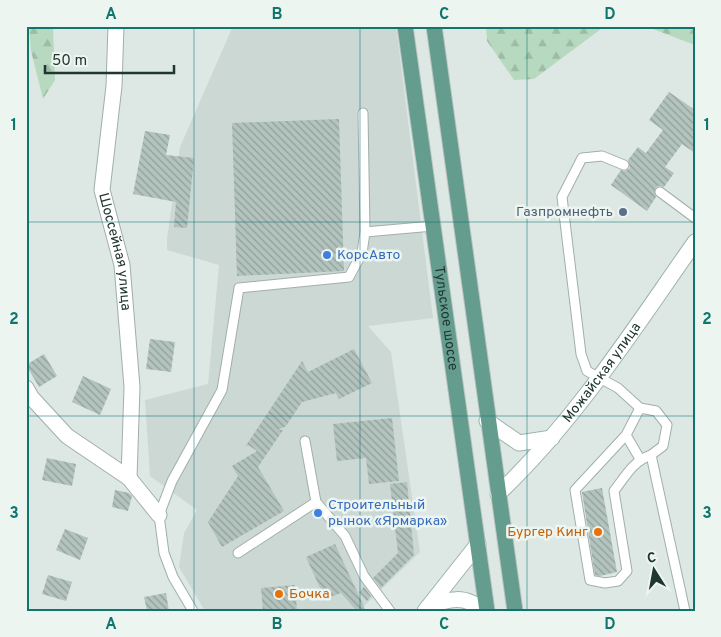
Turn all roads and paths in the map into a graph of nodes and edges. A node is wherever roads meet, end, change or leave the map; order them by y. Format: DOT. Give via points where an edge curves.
graph roads {
  1 [pos="116,26"];
  2 [pos="405,26"];
  3 [pos="434,26"];
  4 [pos="362,113"];
  5 [pos="624,165"];
  6 [pos="660,192"];
  7 [pos="695,218"];
  8 [pos="433,226"];
  9 [pos="365,232"];
  10 [pos="695,242"];
  11 [pos="600,378"];
  12 [pos="26,388"];
  13 [pos="640,408"];
  14 [pos="487,421"];
  15 [pos="626,435"];
  16 [pos="552,438"];
  17 [pos="305,441"];
  18 [pos="650,455"];
  19 [pos="640,459"];
  20 [pos="129,478"];
  21 [pos="498,494"];
  22 [pos="316,502"];
  23 [pos="159,515"];
  24 [pos="478,544"];
  25 [pos="238,553"];
  26 [pos="426,609"];
  27 [pos="193,611"];
  28 [pos="390,611"];
  29 [pos="482,611"];
  30 [pos="488,611"];
  31 [pos="515,611"];
  32 [pos="685,611"];
  1 -- 20 [label="street, Шоссейная улица" via="114,86 102,190 122,264 132,387"];
  2 -- 8 [label="main road, Тульское шоссе"];
  3 -- 14 [label="main road, Тульское шоссе"];
  4 -- 9 [label="lane"];
  5 -- 11 [label="lane" via="602,156 582,158 562,197 581,354 587,370"];
  6 -- 7 [label="lane"];
  8 -- 9 [label="lane"];
  8 -- 24 [label="main road, Тульское шоссе"];
  9 -- 23 [label="lane" via="362,253 349,277 239,288 222,390 172,481"];
  10 -- 11 [label="street, Можайская улица"];
  11 -- 13 [label="lane" via="618,388"];
  11 -- 16 [label="street, Можайская улица"];
  12 -- 20 [label="street" via="67,436"];
  13 -- 15 [label="lane"];
  13 -- 18 [label="lane" via="656,412 667,425 663,446"];
  14 -- 16 [label="street" via="519,443"];
  14 -- 21 [label="main road, Тульское шоссе"];
  15 -- 19 [label="lane"];
  15 -- 19 [label="lane" via="575,490 590,580 618,581 626,571 614,491"];
  16 -- 21 [label="street, Можайская улица"];
  17 -- 22 [label="lane"];
  18 -- 19 [label="lane"];
  18 -- 32 [label="lane"];
  20 -- 23 [label="street"];
  21 -- 31 [label="main road, Тульское шоссе"];
  22 -- 25 [label="lane"];
  22 -- 28 [label="lane" via="345,536 364,576"];
  23 -- 27 [label="lane" via="164,552 173,577"];
  24 -- 26 [label="street"];
  24 -- 30 [label="main road, Тульское шоссе"];
  26 -- 29 [label="street" via="446,600 463,599 475,603"];
}
